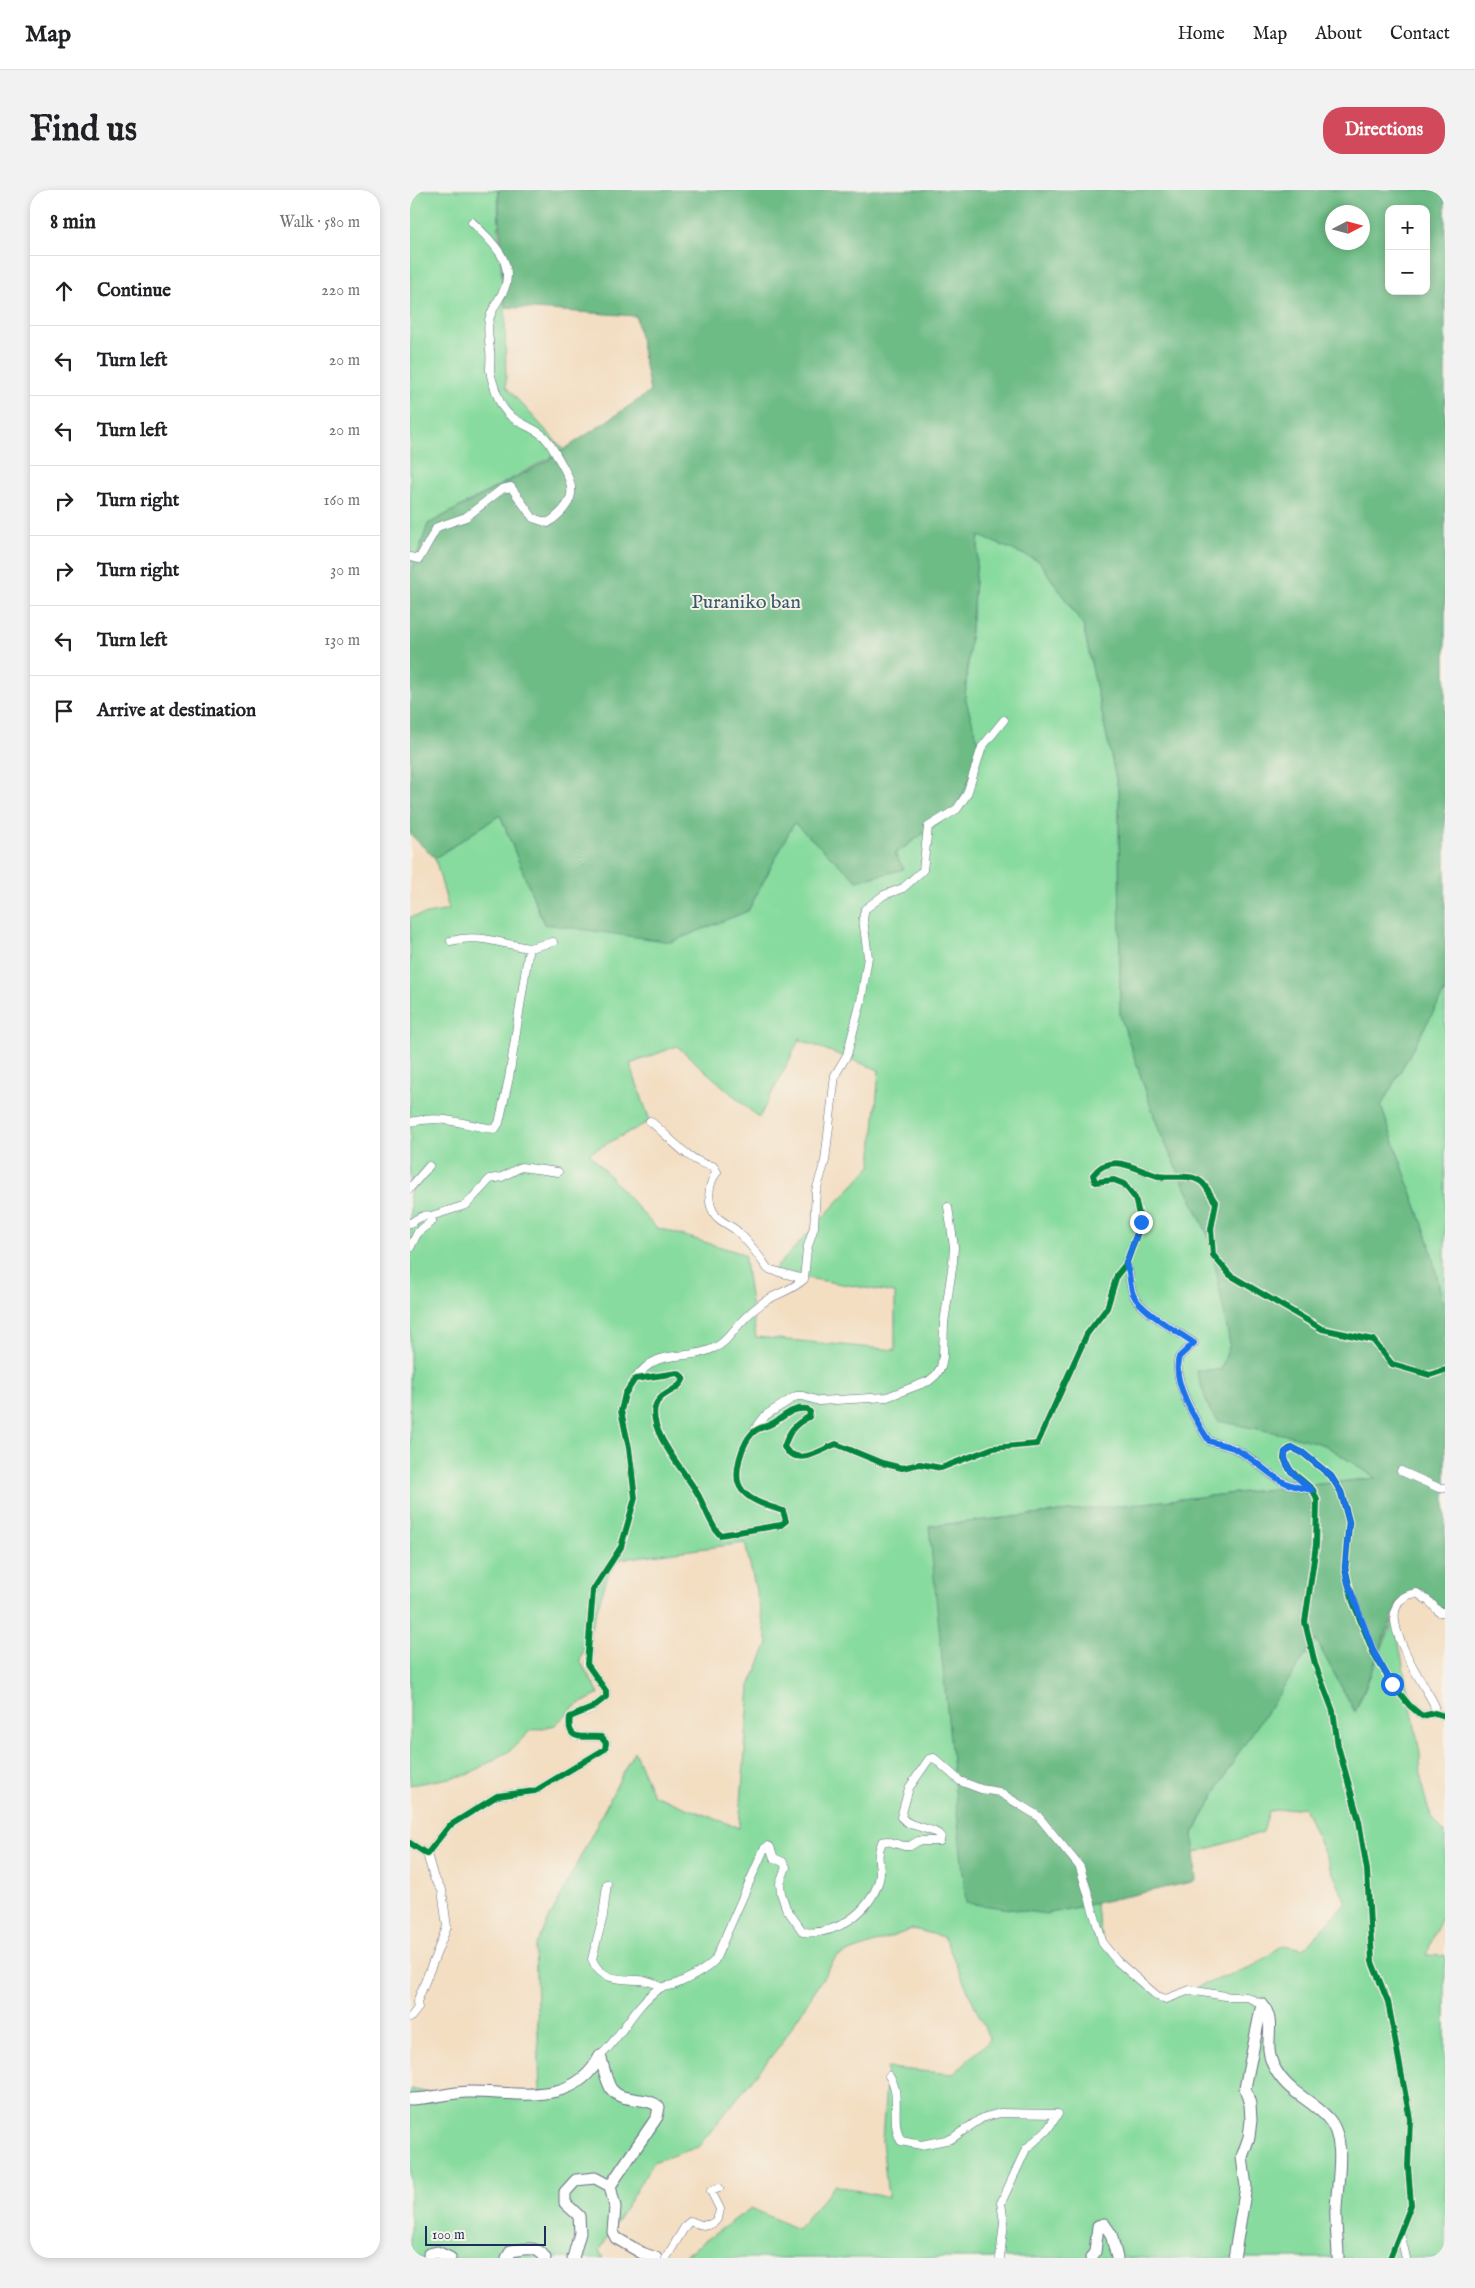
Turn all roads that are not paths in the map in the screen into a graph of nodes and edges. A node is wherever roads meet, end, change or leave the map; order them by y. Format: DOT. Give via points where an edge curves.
graph roads {
  1 [pos="472,222"];
  2 [pos="410,557"];
  3 [pos="1004,720"];
  4 [pos="451,941"];
  5 [pos="552,942"];
  6 [pos="529,948"];
  7 [pos="650,1121"];
  8 [pos="410,1122"];
  9 [pos="429,1166"];
  10 [pos="558,1172"];
  11 [pos="410,1188"];
  12 [pos="948,1207"];
  13 [pos="431,1216"];
  14 [pos="410,1224"];
  15 [pos="410,1248"];
  16 [pos="1126,1264"];
  17 [pos="804,1279"];
  18 [pos="1445,1370"];
  19 [pos="635,1379"];
  20 [pos="754,1431"];
  21 [pos="1401,1471"];
  22 [pos="1445,1488"];
  23 [pos="1312,1490"];
  24 [pos="1445,1612"];
  25 [pos="1435,1713"];
  26 [pos="1445,1716"];
  27 [pos="410,1843"];
  28 [pos="427,1854"];
  29 [pos="607,1884"];
  30 [pos="660,1988"];
  31 [pos="1262,2004"];
  32 [pos="410,2018"];
  33 [pos="600,2056"];
  34 [pos="889,2076"];
  35 [pos="410,2099"];
  36 [pos="610,2186"];
  37 [pos="719,2188"];
  38 [pos="1400,2232"];
  39 [pos="429,2258"];
  40 [pos="450,2258"];
  41 [pos="507,2258"];
  42 [pos="546,2258"];
  43 [pos="574,2258"];
  44 [pos="656,2258"];
  45 [pos="666,2258"];
  46 [pos="1000,2258"];
  47 [pos="1090,2258"];
  48 [pos="1117,2258"];
  49 [pos="1234,2258"];
  50 [pos="1338,2258"];
  51 [pos="1390,2258"];
  52 [pos="1406,2258"];
  1 -- 2 [label="street" via="499,248 507,273 505,286 489,319 487,336 495,390 501,405 519,424 539,432 548,441 573,486 570,499 560,514 548,522 533,518 511,487 502,489 466,516 437,527 419,559"];
  3 -- 17 [label="street" via="982,747 966,794 957,809 928,827 923,870 902,888 879,898 865,909 868,956 861,1001 847,1055 835,1075 825,1161 816,1191 814,1227 807,1249"];
  4 -- 6 [label="street" via="465,937 482,938"];
  5 -- 6 [label="street"];
  6 -- 8 [label="street" via="509,1078 495,1129 431,1117"];
  7 -- 17 [label="street" via="665,1132 673,1144 705,1166 713,1166 717,1172 710,1180 709,1192 716,1216 738,1231 768,1269"];
  9 -- 11 [label="street"];
  10 -- 13 [label="street" via="521,1167 490,1179 466,1205"];
  12 -- 20 [label="street" via="953,1262 944,1323 943,1357 941,1367 930,1382 887,1397 819,1401 796,1396 766,1415"];
  13 -- 14 [label="street" via="422,1216"];
  13 -- 15 [label="street" via="432,1221 418,1232"];
  16 -- 18 [label="street" via="1141,1222 1134,1198 1124,1184 1114,1180 1094,1182 1092,1175 1097,1169 1115,1162 1158,1176 1195,1178 1202,1182 1216,1203 1211,1229 1213,1255 1230,1275 1322,1329 1373,1340 1392,1364 1430,1375"];
  16 -- 20 [label="street" via="1117,1275 1107,1308 1087,1334 1037,1444 993,1448 941,1468 920,1464 902,1468 836,1444 802,1458 788,1452 784,1447 790,1431 809,1417 807,1409 791,1411"];
  16 -- 23 [label="street" via="1131,1273 1133,1294 1144,1309 1194,1343 1179,1357 1179,1373 1184,1397 1209,1441 1234,1448 1278,1480"];
  17 -- 19 [label="street" via="763,1303 715,1348 663,1357 650,1363"];
  19 -- 20 [label="street" via="678,1373 684,1378 679,1386 660,1398 654,1415 666,1448 696,1491 720,1534 781,1525 786,1521 783,1511 753,1500 738,1486 740,1452"];
  19 -- 28 [label="street" via="624,1394 621,1411 635,1498 621,1547 593,1590 591,1602 587,1664 606,1691 606,1696 592,1708 570,1717 569,1724 572,1733 579,1738 601,1737 606,1743 605,1749 535,1792 497,1796 449,1826"];
  21 -- 22 [label="street"];
  23 -- 25 [label="street" via="1290,1470 1284,1458 1289,1449 1303,1453 1337,1483 1349,1522 1345,1568 1348,1583 1374,1652 1392,1684 1410,1706 1422,1716"];
  23 -- 38 [label="street" via="1317,1500 1317,1538 1305,1622 1315,1664 1333,1711 1338,1746 1359,1821 1367,1870 1372,1962 1388,2002 1410,2119 1408,2166 1411,2205"];
  24 -- 25 [label="street" via="1439,1612 1417,1592 1400,1599 1394,1613 1395,1629 1434,1704"];
  25 -- 26 [label="street"];
  27 -- 28 [label="street"];
  28 -- 32 [label="street" via="434,1878 442,1890 447,1927 417,2002 418,2008"];
  29 -- 30 [label="street" via="592,1959 594,1965 615,1980 656,1983"];
  30 -- 31 [label="street" via="707,1970 716,1960 764,1848 768,1846 774,1858 786,1867 780,1883 781,1893 786,1908 804,1932 826,1932 841,1926 857,1913 878,1881 877,1854 882,1842 904,1846 918,1841 940,1841 941,1836 936,1832 906,1822 901,1817 909,1788 929,1759 934,1758 960,1781 1000,1792 1038,1816 1080,1867 1103,1944 1117,1961 1157,1996 1166,1999 1190,1990 1247,1997"];
  30 -- 33 [label="street" via="646,1999"];
  31 -- 49 [label="street" via="1245,2088 1251,2120 1242,2157 1246,2187"];
  31 -- 50 [label="street" via="1271,2022 1269,2055 1277,2072 1287,2087 1328,2117 1336,2130"];
  33 -- 35 [label="street" via="595,2067 585,2076 556,2091 507,2095 466,2092"];
  33 -- 36 [label="street" via="610,2089 620,2096 651,2100 659,2107 657,2117"];
  34 -- 46 [label="street" via="896,2084 896,2133 901,2141 921,2145 951,2139 982,2118 1000,2114 1058,2114 1047,2130 1026,2149 1001,2203 1004,2222"];
  36 -- 43 [label="street" via="595,2178 576,2180 565,2192 565,2203 579,2216 580,2233"];
  36 -- 44 [label="street" via="615,2207 613,2232 616,2238"];
  37 -- 45 [label="street" via="711,2191 720,2209 718,2216 708,2226 702,2227 691,2221 686,2225"];
  38 -- 51 [label="street"];
  38 -- 52 [label="street"];
  39 -- 40 [label="street" via="429,2254 437,2252"];
  41 -- 42 [label="street" via="512,2251 531,2248 542,2252"];
  47 -- 48 [label="street" via="1095,2252 1098,2226 1104,2224 1111,2234"];
}
